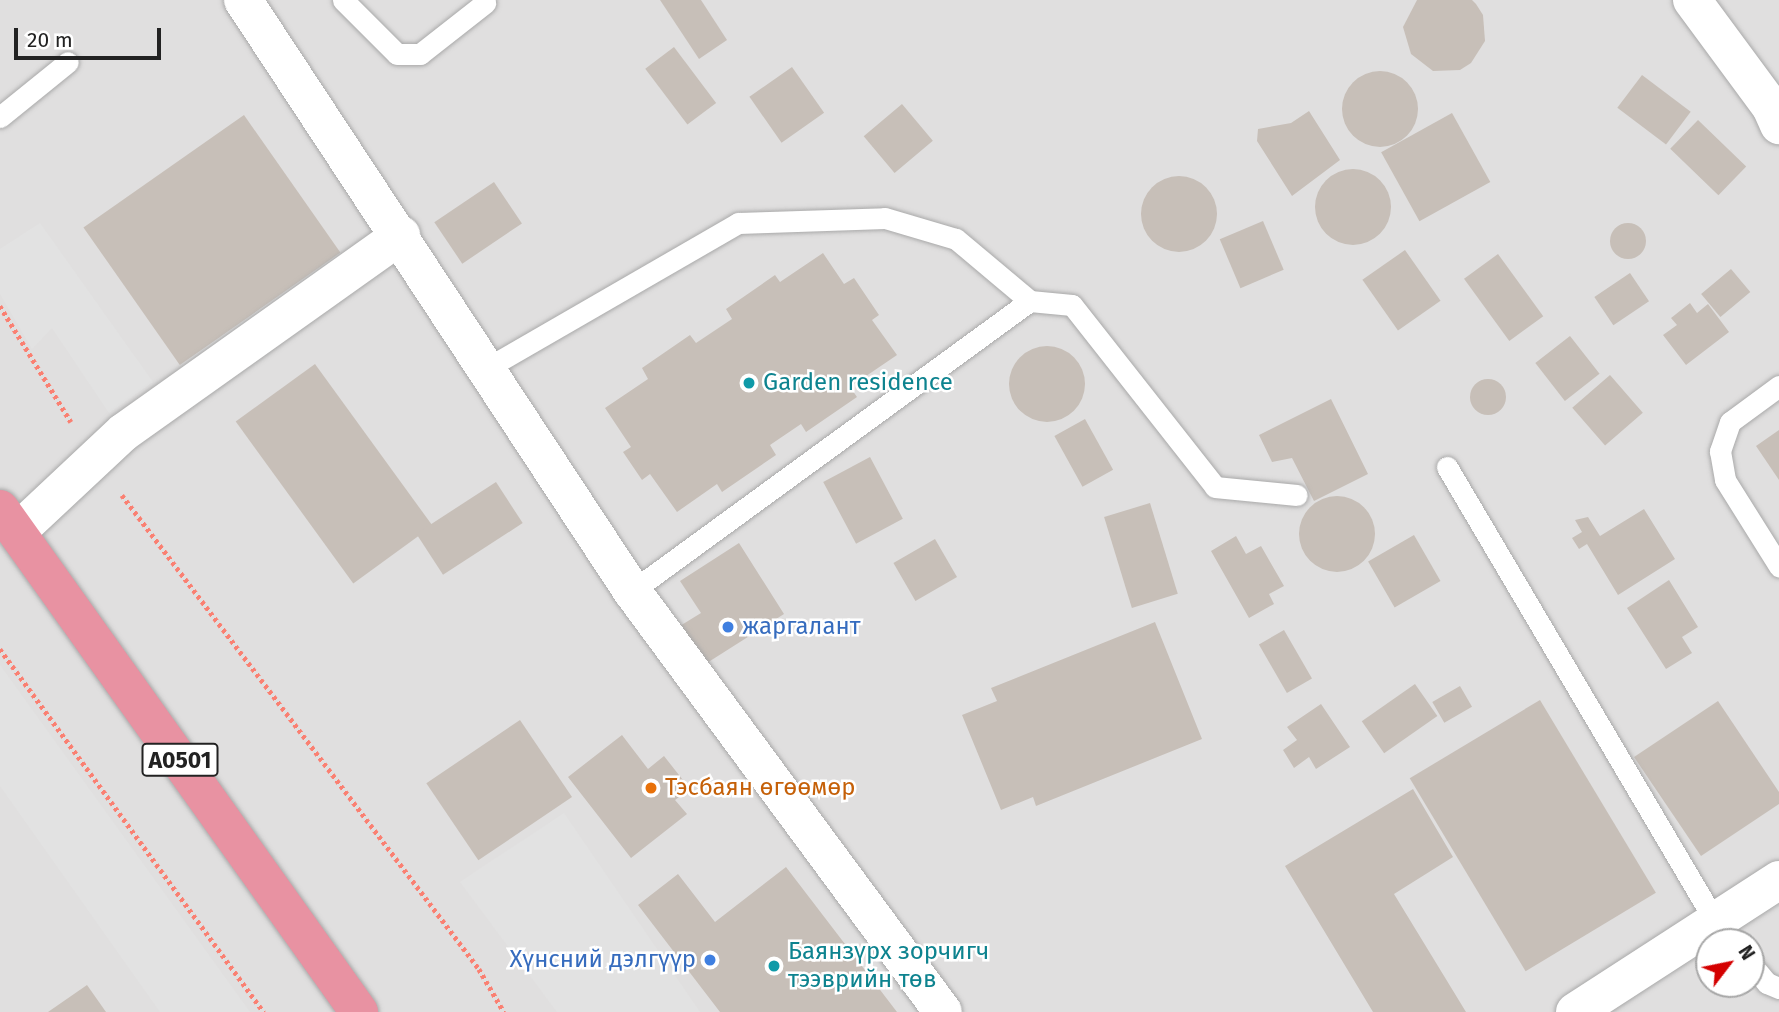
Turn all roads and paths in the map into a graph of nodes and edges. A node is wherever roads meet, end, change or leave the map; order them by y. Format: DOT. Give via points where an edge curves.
graph roads {
  1 [pos="343,0"];
  2 [pos="1692,0"];
  3 [pos="485,3"];
  4 [pos="256,4"];
  5 [pos="68,62"];
  6 [pos="0,117"];
  7 [pos="1779,125"];
  8 [pos="401,235"];
  9 [pos="1030,301"];
  10 [pos="0,306"];
  11 [pos="487,368"];
  12 [pos="1779,386"];
  13 [pos="95,461"];
  14 [pos="1447,467"];
  15 [pos="1297,495"];
  16 [pos="8,520"];
  17 [pos="1779,565"];
  18 [pos="632,591"];
  19 [pos="0,649"];
  20 [pos="1779,880"];
  21 [pos="1722,928"];
  22 [pos="1727,928"];
  23 [pos="1695,947"];
  24 [pos="264,1012"];
  25 [pos="359,1012"];
  26 [pos="504,1012"];
  27 [pos="943,1012"];
  28 [pos="1575,1012"];
  1 -- 3 [label="lane" via="397,54 420,54"];
  2 -- 7 [label="street" via="1771,107"];
  4 -- 8 [label="street"];
  5 -- 6 [label="lane"];
  8 -- 11 [label="street"];
  8 -- 13 [label="street" via="124,432"];
  9 -- 11 [label="lane" via="956,239 885,218 738,223"];
  9 -- 15 [label="lane" via="1072,305 1215,486"];
  9 -- 18 [label="lane"];
  10 -- 13 [label="path"];
  11 -- 18 [label="street"];
  12 -- 17 [label="lane" via="1730,422 1720,451 1725,480"];
  13 -- 16 [label="street"];
  13 -- 26 [label="path" via="479,969"];
  14 -- 21 [label="lane"];
  16 -- 25 [label="highway, A0501"];
  18 -- 27 [label="street"];
  19 -- 24 [label="path"];
  20 -- 22 [label="street"];
  23 -- 28 [label="street"];
}
